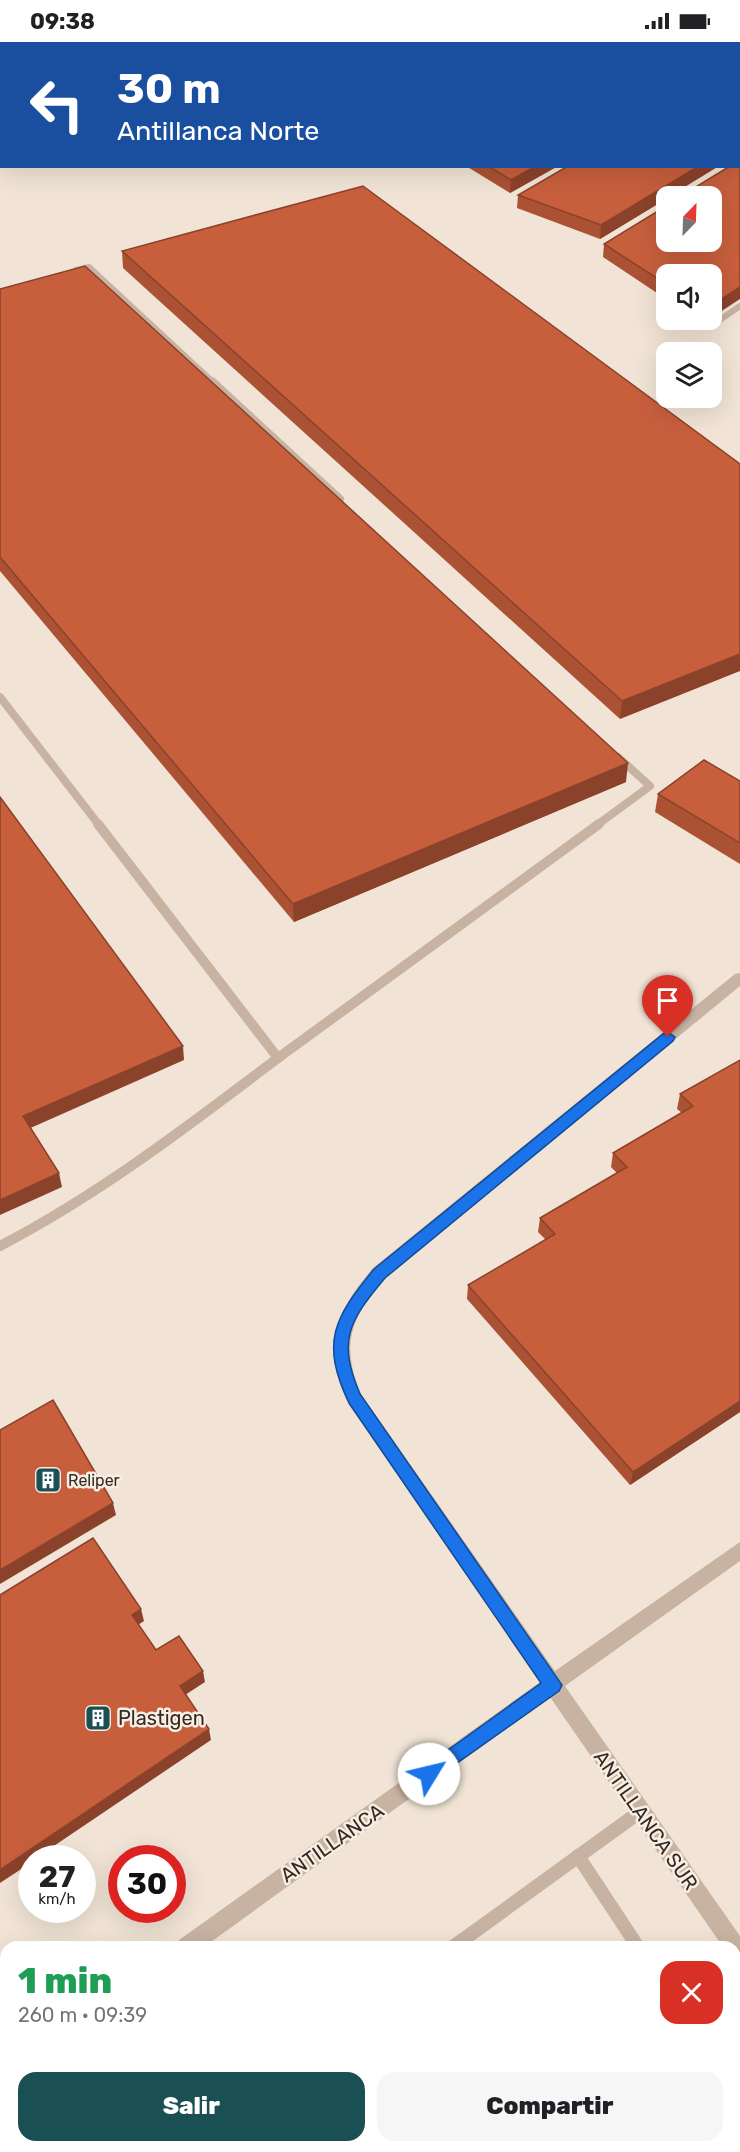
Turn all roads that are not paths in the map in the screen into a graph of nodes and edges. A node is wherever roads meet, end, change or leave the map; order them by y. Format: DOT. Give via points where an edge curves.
graph roads {
  1 [pos="67,273"];
  2 [pos="740,306"];
  3 [pos="722,318"];
  4 [pos="343,502"];
  5 [pos="0,698"];
  6 [pos="615,753"];
  7 [pos="740,978"];
  8 [pos="278,1058"];
  9 [pos="0,1246"];
  10 [pos="740,1550"];
  11 [pos="553,1685"];
  12 [pos="641,1811"];
  13 [pos="578,1856"];
  14 [pos="194,1941"];
  15 [pos="461,1941"];
  16 [pos="634,1941"];
  17 [pos="731,1941"];
  1 -- 4 [label="lane" via="89,267"];
  2 -- 3 [label="lane"];
  5 -- 8 [label="lane"];
  6 -- 8 [label="lane" via="650,786"];
  7 -- 11 [label="street, ANTILLANCA SUR" via="380,1274 355,1303 343,1327 342,1370 354,1398"];
  8 -- 9 [label="lane" via="112,1182"];
  10 -- 11 [label="street, ANTILLANCA"];
  11 -- 12 [label="street, ANTILLANCA SUR"];
  11 -- 14 [label="street, ANTILLANCA"];
  12 -- 13 [label="lane"];
  12 -- 17 [label="street, ANTILLANCA SUR"];
  13 -- 15 [label="lane"];
  13 -- 16 [label="lane"];
}
